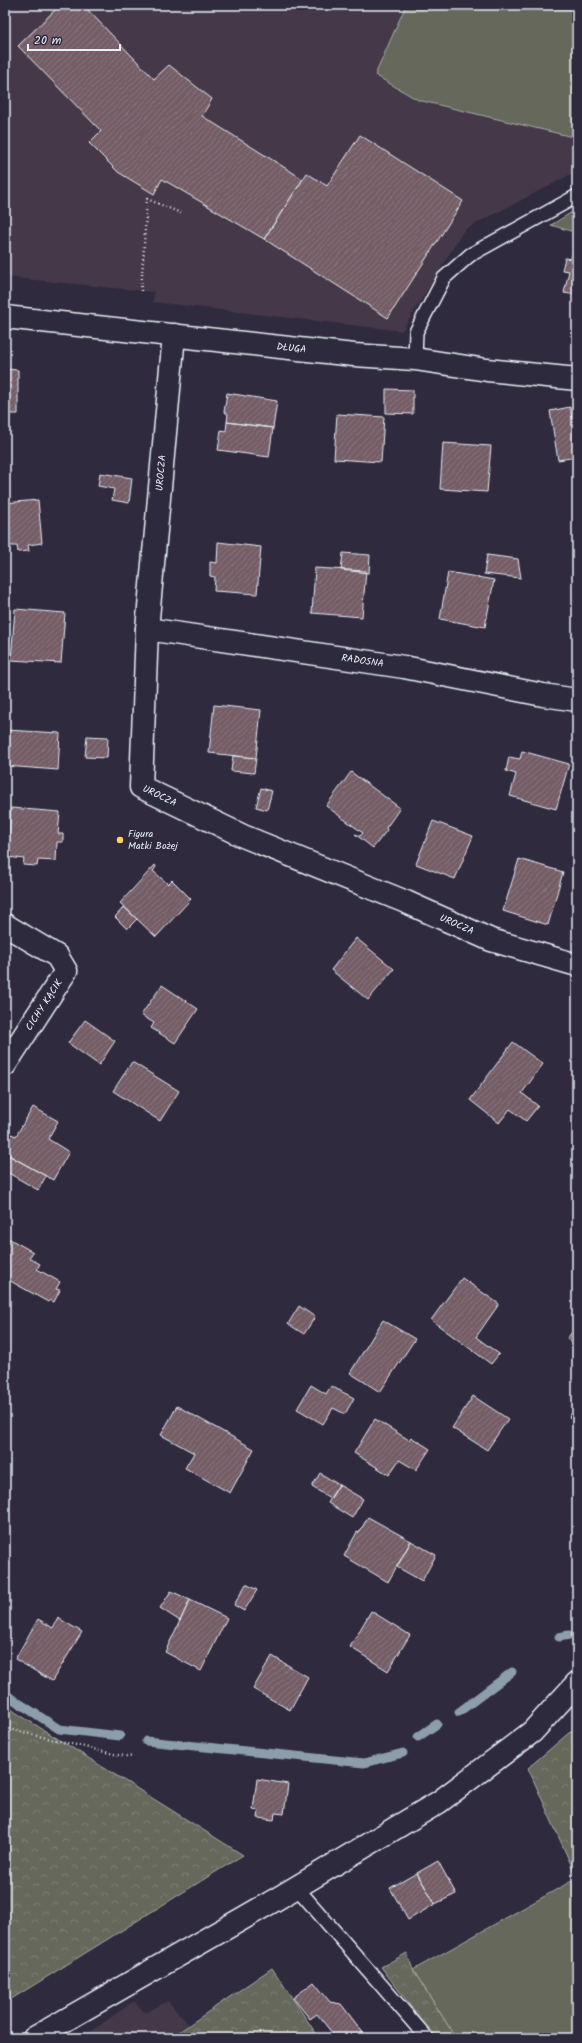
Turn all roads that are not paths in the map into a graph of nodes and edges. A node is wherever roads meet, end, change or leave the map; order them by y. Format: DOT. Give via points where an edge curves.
graph roads {
  1 [pos="577,196"];
  2 [pos="5,318"];
  3 [pos="174,335"];
  4 [pos="415,359"];
  5 [pos="577,380"];
  6 [pos="147,629"];
  7 [pos="577,700"];
  8 [pos="5,925"];
  9 [pos="577,965"];
  10 [pos="5,1065"];
  11 [pos="577,1683"];
  12 [pos="297,1888"];
  13 [pos="34,2038"];
  14 [pos="427,2038"];
  1 -- 4 [label="lane" via="470,255 444,278 416,332"];
  2 -- 3 [label="street, DŁUGA"];
  3 -- 4 [label="street, DŁUGA" via="354,355"];
  3 -- 6 [label="street, UROCZA"];
  4 -- 5 [label="street, DŁUGA"];
  6 -- 7 [label="street, RADOSNA" via="404,667"];
  6 -- 9 [label="street, UROCZA" via="140,788 243,836 406,902 491,940"];
  8 -- 10 [label="street, CICHY KĄCIK" via="57,956 66,971"];
  11 -- 12 [label="street" via="532,1732 439,1802"];
  12 -- 13 [label="street"];
  12 -- 14 [label="lane"];
}
